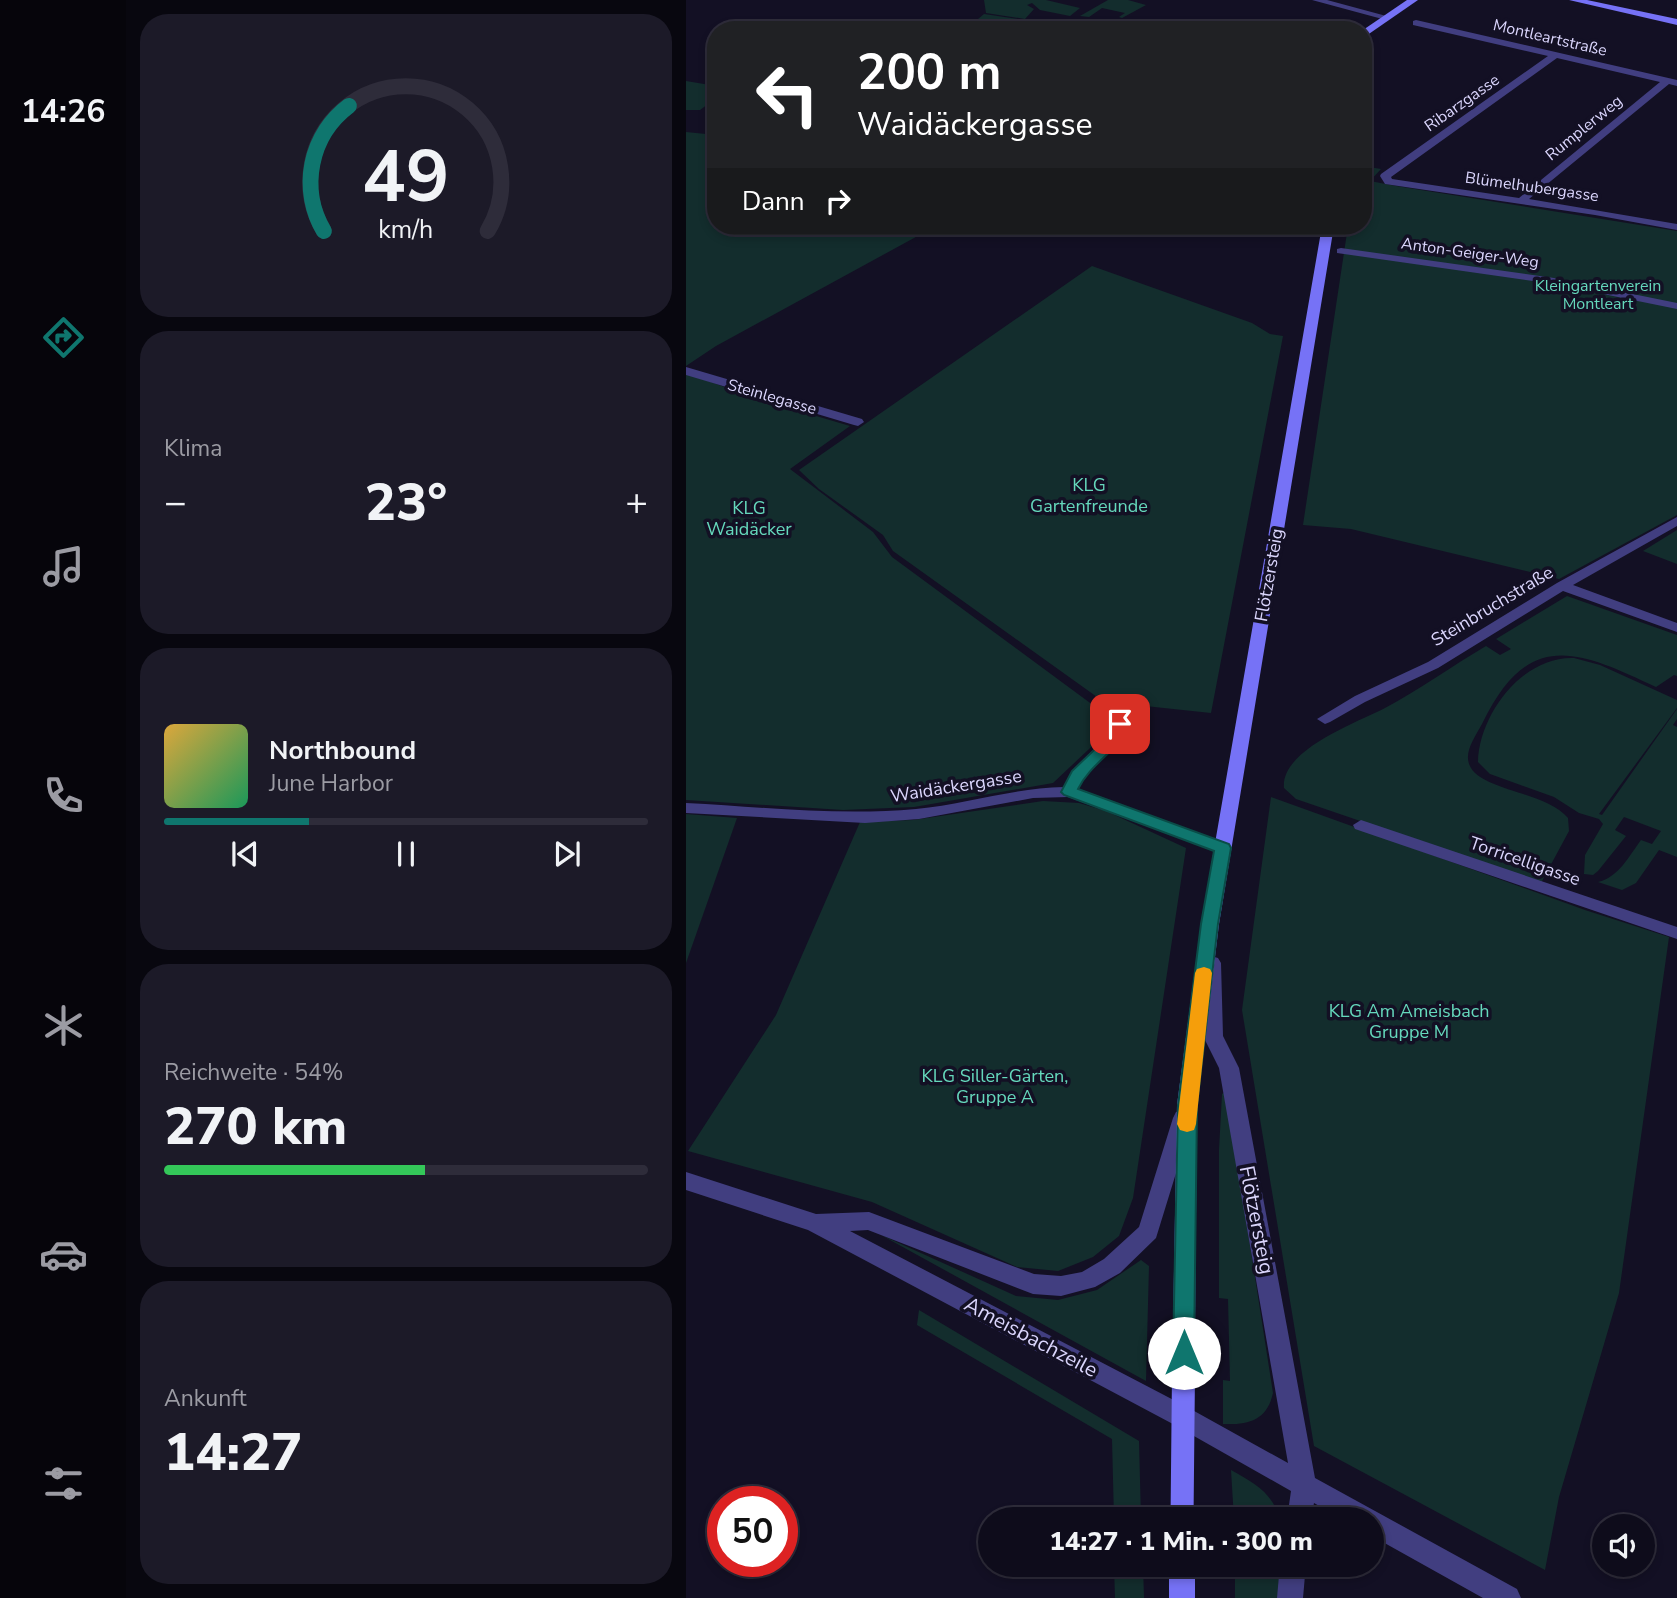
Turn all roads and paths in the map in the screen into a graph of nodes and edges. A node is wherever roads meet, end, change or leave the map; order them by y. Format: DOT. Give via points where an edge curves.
graph roads {
  1 [pos="1316,0"];
  2 [pos="1413,0"];
  3 [pos="1574,0"];
  4 [pos="1386,17"];
  5 [pos="1677,22"];
  6 [pos="1416,23"];
  7 [pos="1372,29"];
  8 [pos="1556,55"];
  9 [pos="1672,82"];
  10 [pos="1385,176"];
  11 [pos="1521,201"];
  12 [pos="1676,226"];
  13 [pos="1326,235"];
  14 [pos="1341,251"];
  15 [pos="1677,306"];
  16 [pos="686,371"];
  17 [pos="858,422"];
  18 [pos="1677,521"];
  19 [pos="1562,586"];
  20 [pos="1677,628"];
  21 [pos="1104,709"];
  22 [pos="1325,719"];
  23 [pos="1069,792"];
  24 [pos="686,808"];
  25 [pos="1361,825"];
  26 [pos="1223,848"];
  27 [pos="1210,924"];
  28 [pos="1677,933"];
  29 [pos="1187,1105"];
  30 [pos="686,1181"];
  31 [pos="815,1223"];
  32 [pos="1304,1486"];
  33 [pos="1182,1507"];
  34 [pos="1300,1507"];
  35 [pos="1343,1507"];
  36 [pos="1384,1530"];
  37 [pos="1182,1577"];
  38 [pos="1292,1577"];
  39 [pos="1182,1598"];
  40 [pos="1290,1598"];
  41 [pos="1508,1598"];
  1 -- 4 [label="street"];
  2 -- 4 [label="main road"];
  3 -- 5 [label="main road"];
  4 -- 7 [label="main road"];
  6 -- 8 [label="street, Montleartstraße"];
  8 -- 9 [label="street, Montleartstraße"];
  8 -- 10 [label="street, Ribarzgasse"];
  9 -- 11 [label="street, Rumplerweg"];
  10 -- 11 [label="street, Blümelhubergasse" via="1389,182"];
  11 -- 12 [label="street, Blümelhubergasse"];
  13 -- 26 [label="main road, Flötzersteig"];
  14 -- 15 [label="street, Anton-Geiger-Weg" via="1554,281"];
  16 -- 17 [label="street, Steinlegasse"];
  18 -- 19 [label="street, Steinbruchstraße"];
  19 -- 20 [label="street"];
  19 -- 22 [label="street, Steinbruchstraße" via="1433,665"];
  21 -- 23 [label="street" via="1121,731 1077,775"];
  23 -- 24 [label="street, Waidäckergasse" via="1033,793 919,814 865,818"];
  23 -- 26 [label="street, Waidäckergasse"];
  25 -- 28 [label="street, Torricelligasse"];
  26 -- 27 [label="main road, Flötzersteig"];
  27 -- 29 [label="main road, Flötzersteig"];
  27 -- 32 [label="street, Flötzersteig" via="1213,1036 1229,1068"];
  29 -- 31 [label="street" via="1148,1232 1112,1266 1087,1280 1060,1286 1032,1284 869,1221"];
  29 -- 33 [label="main road, Flötzersteig, bridge"];
  30 -- 31 [label="street, Ameisbachzeile"];
  31 -- 32 [label="street, Ameisbachzeile"];
  32 -- 34 [label="street, Flötzersteig"];
  32 -- 35 [label="street, Ameisbachzeile"];
  36 -- 41 [label="street"];
  37 -- 39 [label="main road"];
  38 -- 40 [label="street"];
}
